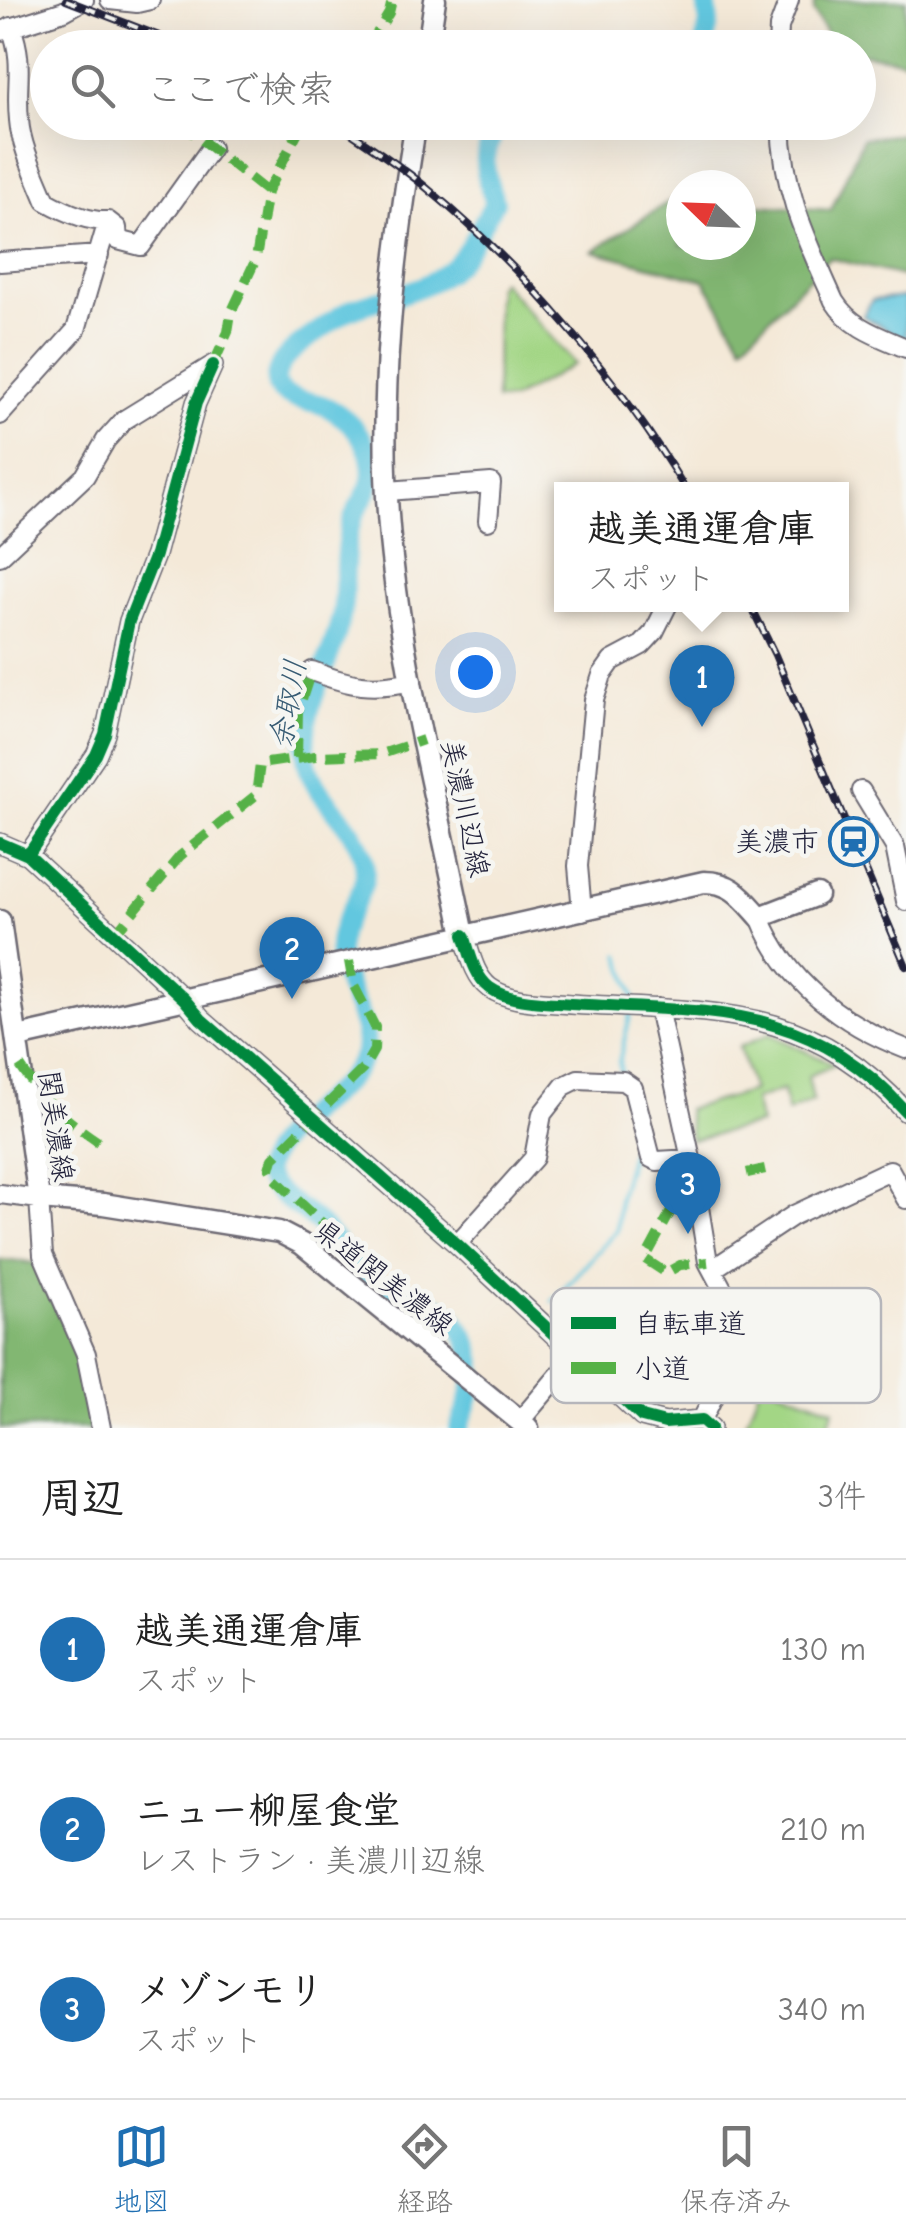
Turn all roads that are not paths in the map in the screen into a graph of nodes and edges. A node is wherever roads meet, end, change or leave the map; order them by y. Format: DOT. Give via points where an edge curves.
graph roads {
  1 [pos="84,0"];
  2 [pos="110,0"];
  3 [pos="150,0"];
  4 [pos="436,0"];
  5 [pos="789,0"];
  6 [pos="6,29"];
  7 [pos="431,30"];
  8 [pos="779,30"];
  9 [pos="413,140"];
  10 [pos="782,140"];
  11 [pos="210,148"];
  12 [pos="108,221"];
  13 [pos="98,255"];
  14 [pos="0,262"];
  15 [pos="906,348"];
  16 [pos="0,415"];
  17 [pos="388,492"];
  18 [pos="488,520"];
  19 [pos="0,556"];
  20 [pos="664,612"];
  21 [pos="321,674"];
  22 [pos="412,681"];
  23 [pos="862,792"];
  24 [pos="0,843"];
  25 [pos="28,855"];
  26 [pos="816,895"];
  27 [pos="906,901"];
  28 [pos="582,910"];
  29 [pos="760,917"];
  30 [pos="0,921"];
  31 [pos="464,934"];
  32 [pos="4,982"];
  33 [pos="184,999"];
  34 [pos="641,1007"];
  35 [pos="9,1040"];
  36 [pos="906,1049"];
  37 [pos="906,1112"];
  38 [pos="691,1159"];
  39 [pos="0,1194"];
  40 [pos="39,1199"];
  41 [pos="906,1199"];
  42 [pos="124,1209"];
  43 [pos="457,1244"];
  44 [pos="717,1266"];
  45 [pos="725,1288"];
  46 [pos="551,1330"];
  47 [pos="551,1389"];
  48 [pos="628,1403"];
  49 [pos="707,1424"];
  50 [pos="524,1425"];
  51 [pos="102,1428"];
  1 -- 6 [label="street"];
  2 -- 3 [label="street"];
  4 -- 7 [label="main road"];
  5 -- 8 [label="street"];
  6 -- 12 [label="street" via="22,67 19,120 46,201"];
  9 -- 17 [label="main road, 美濃川辺線" via="390,319"];
  10 -- 15 [label="street" via="791,203 834,301 857,326"];
  11 -- 12 [label="street" via="141,246 118,240"];
  12 -- 13 [label="street"];
  13 -- 14 [label="street"];
  13 -- 16 [label="street" via="76,330"];
  17 -- 18 [label="street" via="492,483"];
  17 -- 22 [label="main road, 美濃川辺線"];
  19 -- 25 [label="street" via="84,476 124,420 213,365 129,621 105,734"];
  20 -- 28 [label="street" via="642,646 612,661 598,688 578,866"];
  21 -- 22 [label="street" via="380,688"];
  22 -- 31 [label="main road, 美濃川辺線"];
  23 -- 27 [label="street" via="895,847"];
  24 -- 25 [label="street"];
  25 -- 33 [label="street"];
  26 -- 29 [label="main road"];
  28 -- 29 [label="main road" via="721,882"];
  28 -- 31 [label="main road"];
  29 -- 36 [label="street" via="787,967 825,1004"];
  30 -- 32 [label="main road"];
  31 -- 33 [label="main road"];
  31 -- 34 [label="street" via="480,978 496,992"];
  32 -- 35 [label="main road"];
  33 -- 35 [label="main road"];
  33 -- 43 [label="street"];
  34 -- 37 [label="street" via="724,1012 802,1033 855,1064"];
  34 -- 38 [label="street"];
  35 -- 40 [label="main road, 関美濃線"];
  38 -- 43 [label="street" via="651,1158 634,1088 619,1080 578,1079 542,1114 534,1158"];
  38 -- 44 [label="street" via="708,1262"];
  39 -- 40 [label="street"];
  40 -- 42 [label="main road, 関美濃線"];
  40 -- 51 [label="street" via="43,1255 86,1354"];
  41 -- 44 [label="street" via="890,1170 794,1215"];
  42 -- 50 [label="main road, 県道関美濃線" via="249,1226 302,1244"];
  43 -- 46 [label="street"];
  44 -- 45 [label="street"];
  47 -- 50 [label="street"];
  48 -- 49 [label="street" via="642,1417"];
}
